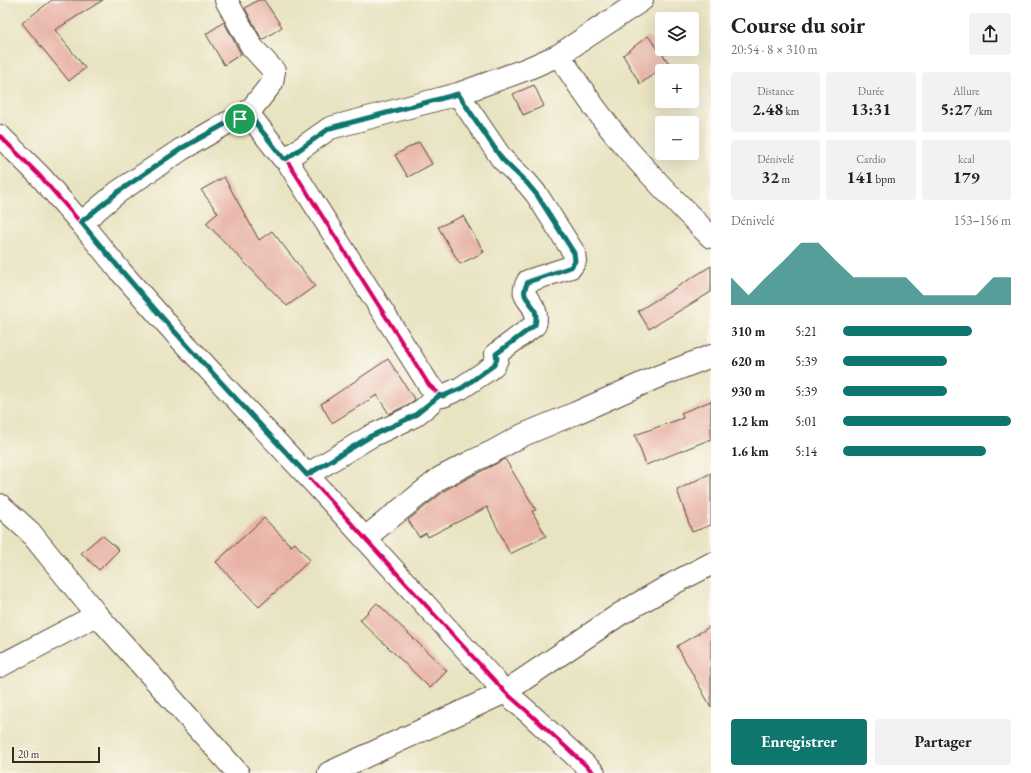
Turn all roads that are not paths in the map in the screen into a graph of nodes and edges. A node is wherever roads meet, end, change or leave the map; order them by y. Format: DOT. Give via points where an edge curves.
graph roads {
  1 [pos="226,0"];
  2 [pos="642,0"];
  3 [pos="559,55"];
  4 [pos="458,94"];
  5 [pos="240,119"];
  6 [pos="3,145"];
  7 [pos="286,159"];
  8 [pos="81,222"];
  9 [pos="711,237"];
  10 [pos="711,356"];
  11 [pos="440,395"];
  12 [pos="307,475"];
  13 [pos="0,505"];
  14 [pos="365,538"];
  15 [pos="711,564"];
  16 [pos="97,614"];
  17 [pos="0,666"];
  18 [pos="504,692"];
  19 [pos="238,773"];
  20 [pos="330,773"];
  21 [pos="594,773"];
  1 -- 5 [label="street" via="252,47 274,71 272,83"];
  2 -- 3 [label="street"];
  3 -- 4 [label="street"];
  3 -- 9 [label="street" via="586,96 628,150"];
  4 -- 7 [label="street" via="330,128"];
  4 -- 11 [label="street" via="502,159 537,195 574,253 575,261 571,267 528,282 524,289 525,296 535,311 535,325 496,354 497,359 488,370 462,388"];
  5 -- 7 [label="street" via="254,121"];
  5 -- 8 [label="street" via="227,123 182,148 118,192"];
  6 -- 8 [label="street" via="40,176"];
  7 -- 11 [label="street" via="429,385"];
  8 -- 12 [label="street" via="175,333"];
  10 -- 14 [label="street" via="523,435 440,478"];
  11 -- 12 [label="street" via="414,416 371,436"];
  12 -- 14 [label="street"];
  13 -- 16 [label="street" via="30,532"];
  14 -- 18 [label="street"];
  15 -- 18 [label="street" via="620,614"];
  16 -- 17 [label="street"];
  16 -- 19 [label="street"];
  18 -- 20 [label="street"];
  18 -- 21 [label="street"];
}
